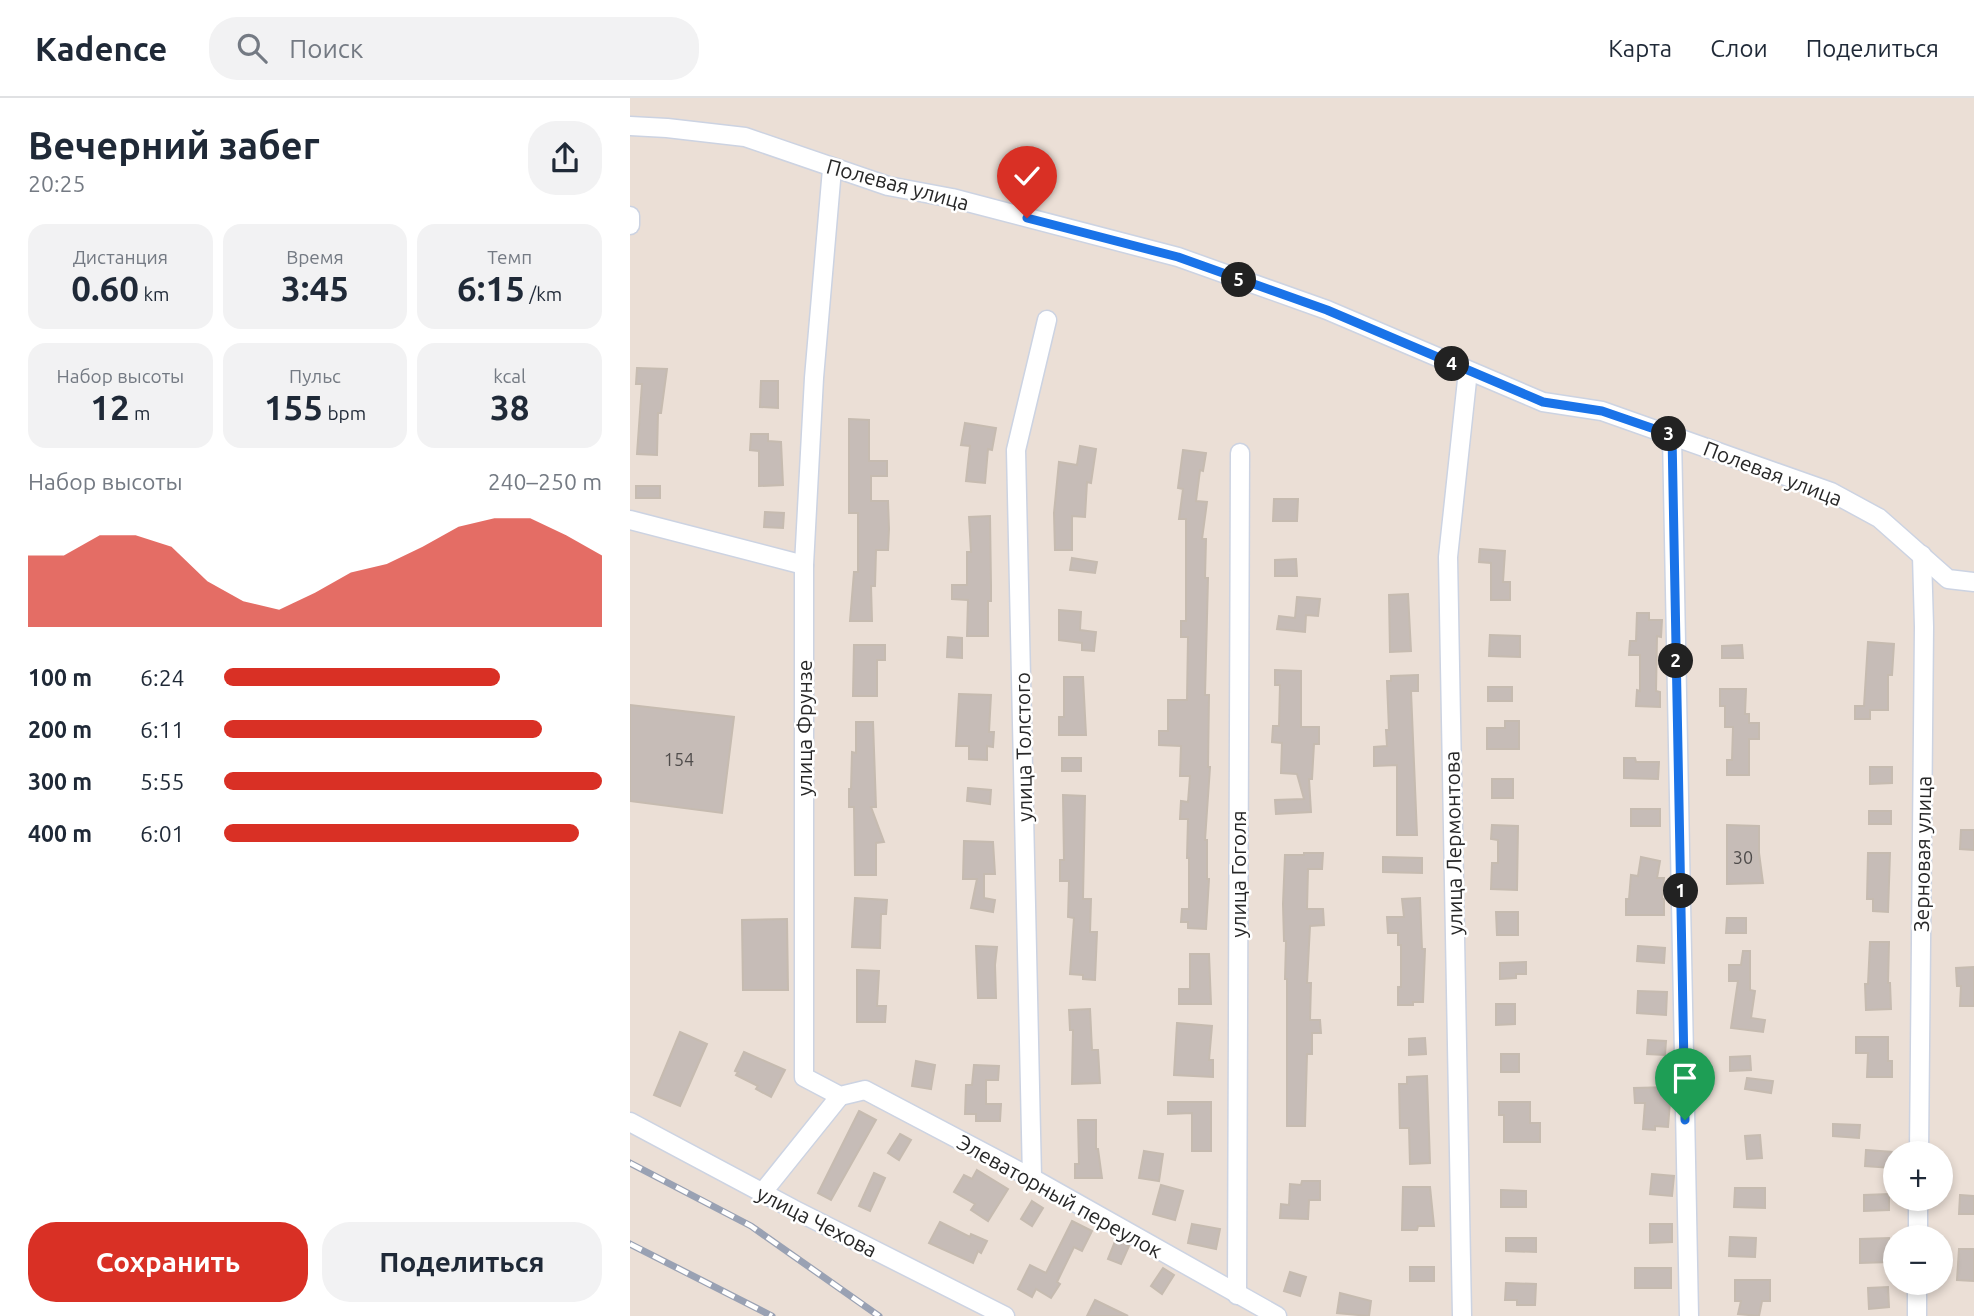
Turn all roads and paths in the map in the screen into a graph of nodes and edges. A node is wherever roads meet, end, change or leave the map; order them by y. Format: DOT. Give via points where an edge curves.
graph roads {
  1 [pos="630,126"];
  2 [pos="832,169"];
  3 [pos="630,216"];
  4 [pos="630,225"];
  5 [pos="1047,320"];
  6 [pos="1468,371"];
  7 [pos="1672,435"];
  8 [pos="1240,453"];
  9 [pos="630,520"];
  10 [pos="1922,555"];
  11 [pos="804,565"];
  12 [pos="1974,582"];
  13 [pos="840,1096"];
  14 [pos="630,1122"];
  15 [pos="1919,1141"];
  16 [pos="1032,1178"];
  17 [pos="762,1193"];
  18 [pos="1237,1295"];
  19 [pos="1917,1295"];
  20 [pos="1005,1316"];
  21 [pos="1277,1316"];
  22 [pos="1462,1316"];
  23 [pos="1689,1316"];
  24 [pos="1917,1316"];
  1 -- 2 [label="street, Полевая улица" via="745,137"];
  2 -- 6 [label="street, Полевая улица" via="1178,257 1327,310"];
  2 -- 11 [label="street, улица Фрунзе"];
  3 -- 4 [label="street"];
  5 -- 16 [label="street, улица Толстого" via="1016,450"];
  6 -- 7 [label="street, Полевая улица" via="1543,402 1602,411"];
  6 -- 22 [label="street, улица Лермонтова" via="1448,556"];
  7 -- 10 [label="street, Полевая улица" via="1831,492 1879,518"];
  7 -- 23 [label="street"];
  8 -- 18 [label="street, улица Гоголя"];
  9 -- 11 [label="street"];
  10 -- 12 [label="street, Полевая улица" via="1948,579"];
  10 -- 15 [label="street, Зерновая улица"];
  11 -- 13 [label="street, улица Фрунзе" via="804,1077"];
  13 -- 16 [label="street, Элеваторный переулок" via="865,1090"];
  13 -- 17 [label="street"];
  14 -- 17 [label="street, улица Чехова"];
  16 -- 18 [label="street, Элеваторный переулок"];
  17 -- 20 [label="street, улица Чехова"];
  18 -- 21 [label="street, Элеваторный переулок"];
  19 -- 24 [label="street"];
}
